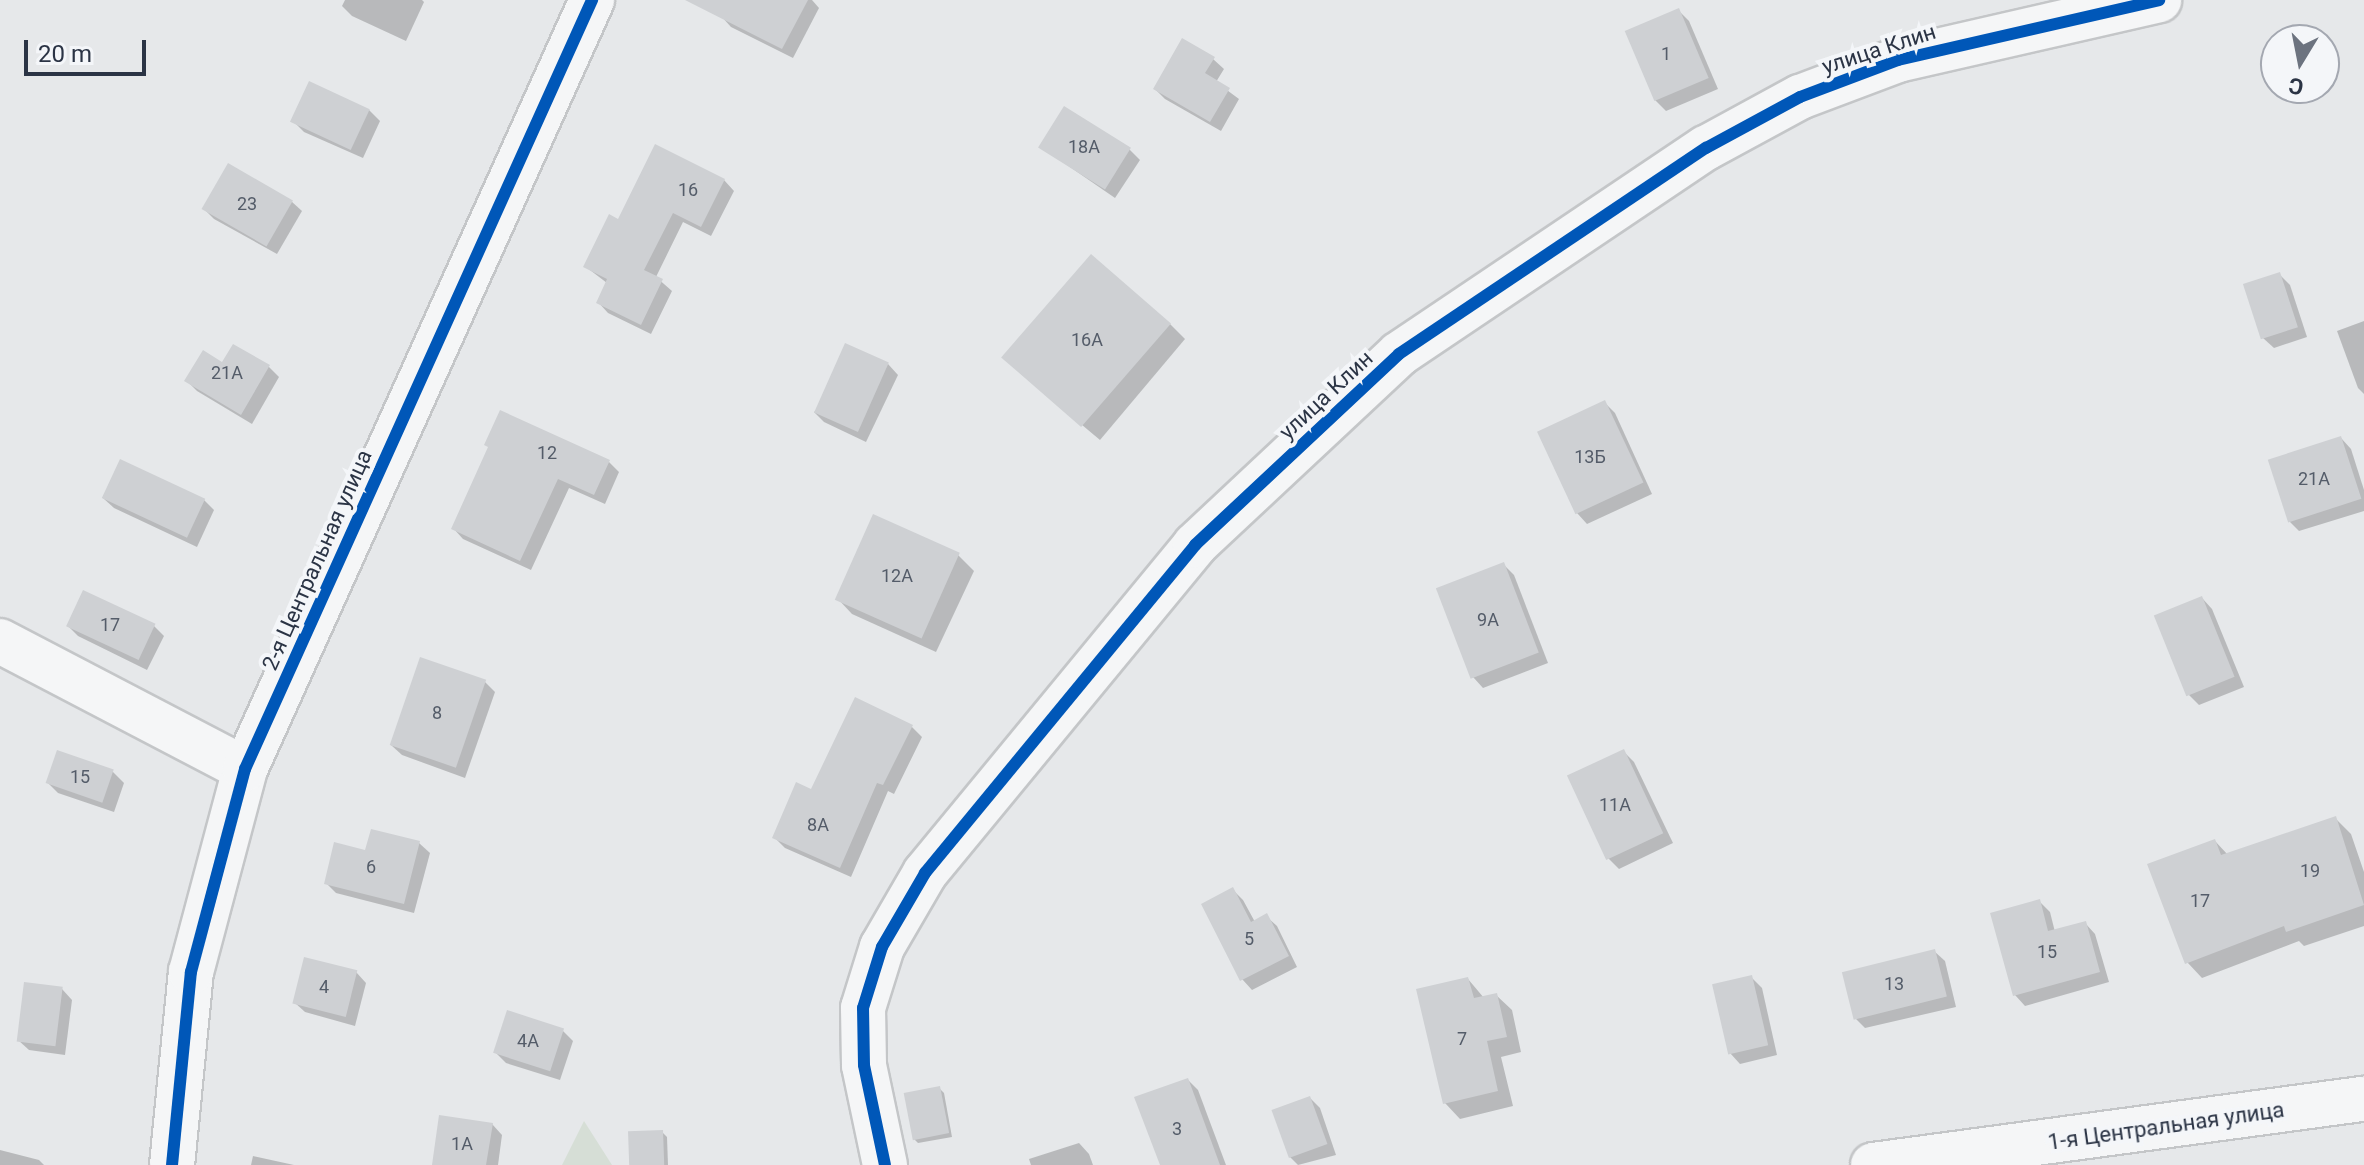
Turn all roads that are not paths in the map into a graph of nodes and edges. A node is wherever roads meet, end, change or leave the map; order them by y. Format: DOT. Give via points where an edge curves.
graph roads {
  1 [pos="592,0"];
  2 [pos="2159,0"];
  3 [pos="0,641"];
  4 [pos="245,769"];
  5 [pos="2364,1099"];
  6 [pos="172,1165"];
  7 [pos="885,1165"];
  8 [pos="1873,1165"];
  1 -- 4 [label="street, 2-я Центральная улица"];
  2 -- 7 [label="street, улица Клин" via="1898,60 1800,97 1706,148 1399,354 1195,545 925,873 882,947 863,1008 864,1065"];
  3 -- 4 [label="street"];
  4 -- 6 [label="street, 2-я Центральная улица" via="191,972"];
  5 -- 8 [label="street, 1-я Центральная улица"];
}
